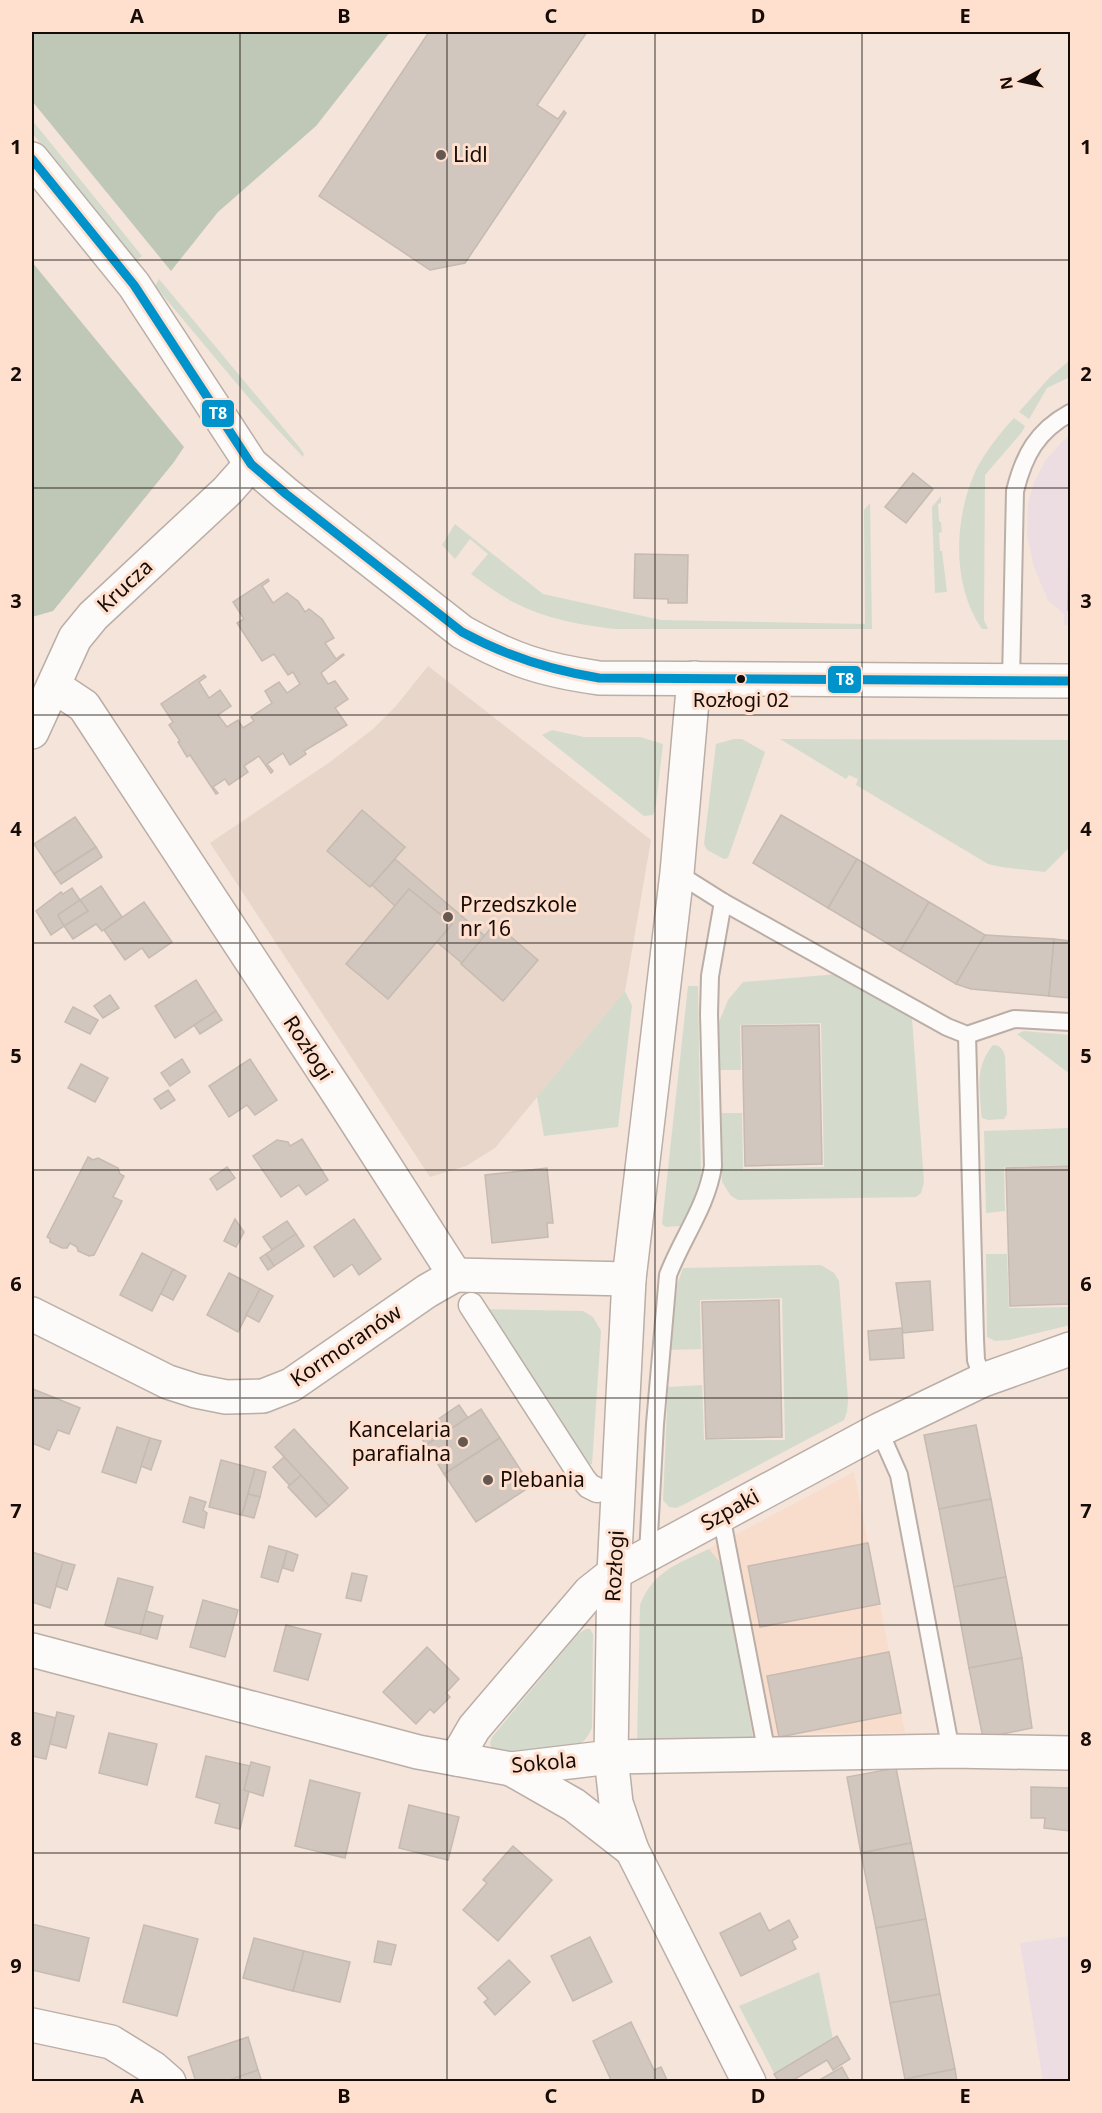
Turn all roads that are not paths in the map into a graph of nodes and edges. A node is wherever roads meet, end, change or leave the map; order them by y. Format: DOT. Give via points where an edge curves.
graph roads {
  1 [pos="32,159"];
  2 [pos="1071,413"];
  3 [pos="251,464"];
  4 [pos="694,678"];
  5 [pos="1011,681"];
  6 [pos="1071,681"];
  7 [pos="54,686"];
  8 [pos="32,732"];
  9 [pos="677,873"];
  10 [pos="723,902"];
  11 [pos="1071,1022"];
  12 [pos="968,1035"];
  13 [pos="454,1275"];
  14 [pos="629,1279"];
  15 [pos="471,1305"];
  16 [pos="32,1314"];
  17 [pos="1071,1349"];
  18 [pos="983,1380"];
  19 [pos="879,1430"];
  20 [pos="597,1490"];
  21 [pos="721,1515"];
  22 [pos="648,1554"];
  23 [pos="614,1573"];
  24 [pos="32,1650"];
  25 [pos="951,1751"];
  26 [pos="1071,1753"];
  27 [pos="767,1755"];
  28 [pos="611,1757"];
  29 [pos="456,1759"];
  30 [pos="511,1769"];
  31 [pos="632,1850"];
  32 [pos="32,2025"];
  33 [pos="170,2082"];
  34 [pos="749,2082"];
  1 -- 3 [label="street" via="134,285"];
  2 -- 5 [label="lane" via="1030,448 1014,491"];
  3 -- 4 [label="street" via="462,632 493,649 559,672 599,678"];
  3 -- 7 [label="street, Krucza" via="93,616 75,638"];
  4 -- 5 [label="street"];
  4 -- 9 [label="street, Rozłogi"];
  5 -- 6 [label="street"];
  7 -- 8 [label="street, Krucza"];
  7 -- 13 [label="street, Rozłogi" via="84,706"];
  9 -- 10 [label="lane"];
  9 -- 14 [label="street, Rozłogi"];
  10 -- 12 [label="lane"];
  10 -- 22 [label="lane" via="710,986 713,1167 704,1203 668,1275"];
  11 -- 12 [label="lane" via="1014,1019"];
  12 -- 18 [label="lane" via="975,1340"];
  13 -- 14 [label="street"];
  13 -- 16 [label="street, Kormoranów" via="291,1385 263,1396 226,1397 168,1382"];
  14 -- 23 [label="street, Rozłogi"];
  15 -- 20 [label="street" via="584,1480"];
  17 -- 18 [label="street, Szpaki"];
  18 -- 19 [label="street, Szpaki"];
  19 -- 21 [label="street, Szpaki"];
  19 -- 25 [label="lane" via="899,1475"];
  21 -- 22 [label="street, Szpaki"];
  21 -- 27 [label="lane"];
  22 -- 23 [label="street, Szpaki"];
  23 -- 28 [label="street, Rozłogi"];
  23 -- 29 [label="street, Szpaki" via="590,1592 474,1728"];
  24 -- 29 [label="street, Sokola" via="341,1733"];
  25 -- 26 [label="street, Sokola"];
  25 -- 27 [label="street, Sokola"];
  27 -- 28 [label="street, Sokola"];
  28 -- 30 [label="street, Sokola"];
  28 -- 31 [label="street, Rozłogi" via="616,1803"];
  29 -- 30 [label="street, Sokola"];
  30 -- 31 [label="street, Rozłogi" via="574,1805"];
  31 -- 34 [label="street, Rozłogi"];
  32 -- 33 [label="street" via="111,2042"];
}
